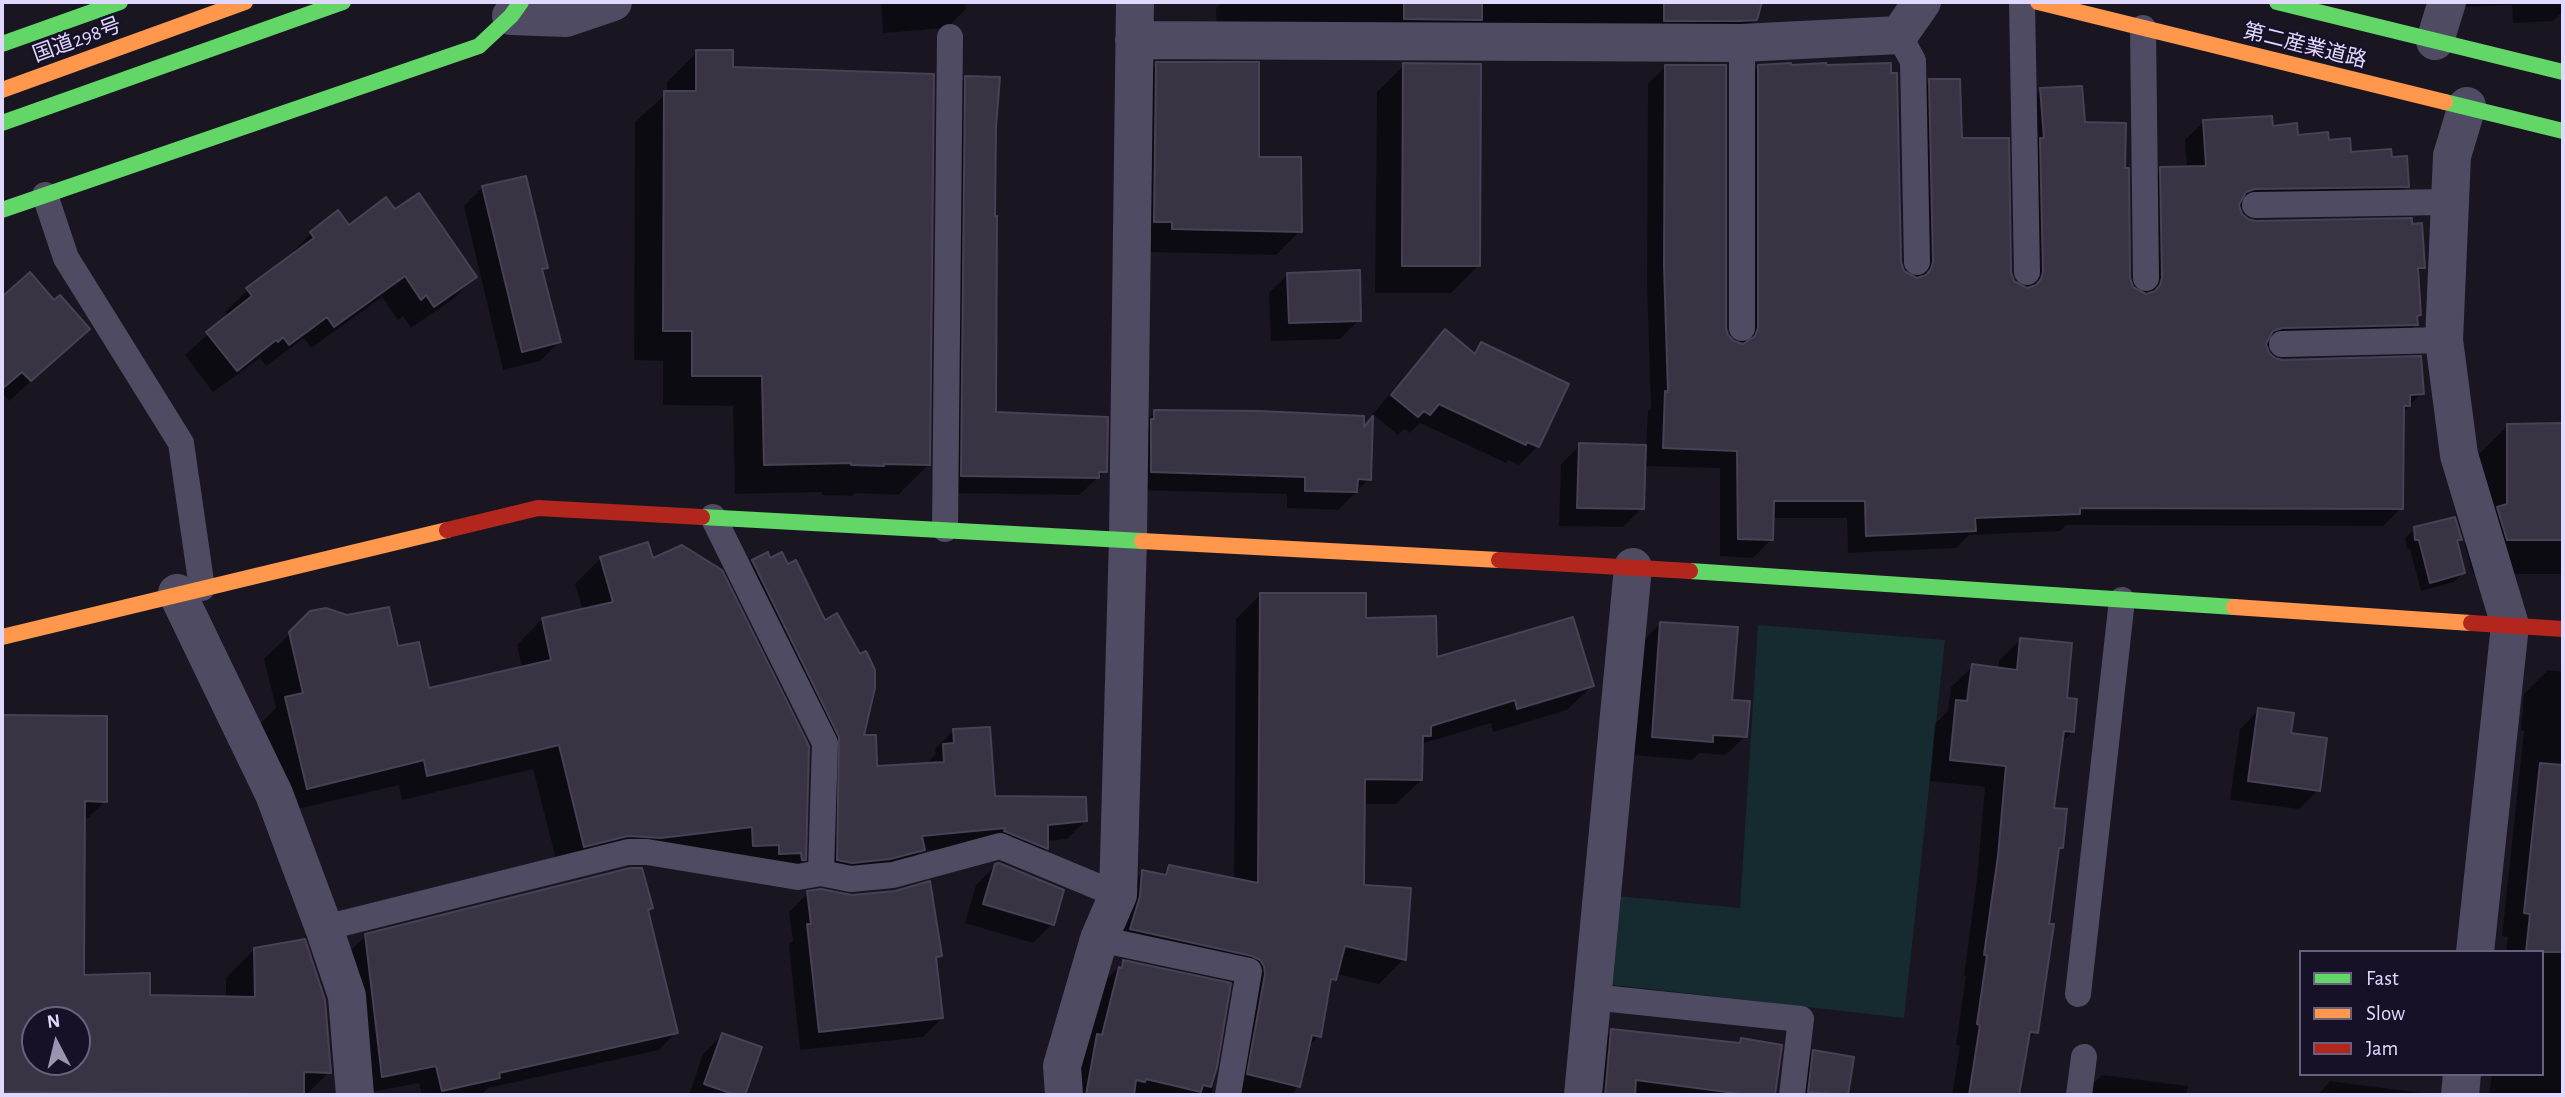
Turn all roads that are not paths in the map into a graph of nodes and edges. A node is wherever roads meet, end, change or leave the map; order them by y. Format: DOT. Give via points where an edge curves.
graph roads {
  1 [pos="120,2"];
  2 [pos="245,2"];
  3 [pos="344,2"];
  4 [pos="612,2"];
  5 [pos="1135,2"];
  6 [pos="1923,2"];
  7 [pos="2022,2"];
  8 [pos="2038,2"];
  9 [pos="2277,2"];
  10 [pos="2447,2"];
  11 [pos="516,9"];
  12 [pos="2143,28"];
  13 [pos="1899,35"];
  14 [pos="950,37"];
  15 [pos="1135,40"];
  16 [pos="2435,41"];
  17 [pos="1742,43"];
  18 [pos="2,44"];
  19 [pos="2563,72"];
  20 [pos="2,90"];
  21 [pos="2467,106"];
  22 [pos="2,122"];
  23 [pos="2563,131"];
  24 [pos="44,195"];
  25 [pos="2448,202"];
  26 [pos="2255,205"];
  27 [pos="2,210"];
  28 [pos="1917,262"];
  29 [pos="2027,272"];
  30 [pos="2146,278"];
  31 [pos="1742,328"];
  32 [pos="2444,340"];
  33 [pos="2282,344"];
  34 [pos="713,517"];
  35 [pos="944,529"];
  36 [pos="1128,538"];
  37 [pos="1633,567"];
  38 [pos="189,590"];
  39 [pos="2122,600"];
  40 [pos="2510,625"];
  41 [pos="2563,629"];
  42 [pos="2,637"];
  43 [pos="821,873"];
  44 [pos="1118,895"];
  45 [pos="324,928"];
  46 [pos="1099,939"];
  47 [pos="2475,950"];
  48 [pos="2078,994"];
  49 [pos="1592,997"];
  50 [pos="2084,1057"];
  51 [pos="2462,1076"];
  52 [pos="355,1095"];
  53 [pos="1064,1095"];
  54 [pos="1228,1095"];
  55 [pos="1583,1095"];
  56 [pos="1792,1095"];
  57 [pos="2078,1095"];
  58 [pos="2460,1095"];
  1 -- 18 [label="main road"];
  2 -- 20 [label="main road, 国道298号"];
  3 -- 22 [label="main road"];
  4 -- 11 [label="street" via="566,18"];
  5 -- 15 [label="street"];
  6 -- 13 [label="street"];
  7 -- 29 [label="lane"];
  8 -- 12 [label="main road, 第二産業道路"];
  9 -- 16 [label="main road, 第二産業道路"];
  10 -- 16 [label="street"];
  11 -- 24 [label="main road" via="479,46"];
  12 -- 21 [label="main road, 第二産業道路"];
  12 -- 30 [label="lane"];
  13 -- 17 [label="street"];
  13 -- 28 [label="lane" via="1913,61"];
  14 -- 35 [label="lane"];
  15 -- 17 [label="street"];
  15 -- 36 [label="street"];
  16 -- 19 [label="main road, 第二産業道路"];
  17 -- 31 [label="lane"];
  21 -- 23 [label="main road, 第二産業道路"];
  21 -- 25 [label="street" via="2452,156"];
  24 -- 27 [label="main road"];
  24 -- 38 [label="lane" via="66,258 181,443"];
  25 -- 26 [label="lane"];
  25 -- 32 [label="street"];
  32 -- 33 [label="lane"];
  32 -- 40 [label="street" via="2459,455"];
  34 -- 35 [label="main road"];
  34 -- 38 [label="main road" via="538,508"];
  34 -- 43 [label="lane" via="825,743"];
  35 -- 36 [label="main road"];
  36 -- 37 [label="main road"];
  36 -- 44 [label="street"];
  37 -- 39 [label="main road"];
  37 -- 49 [label="street"];
  38 -- 42 [label="main road"];
  38 -- 45 [label="street"];
  39 -- 40 [label="main road"];
  39 -- 48 [label="lane"];
  40 -- 41 [label="main road"];
  40 -- 47 [label="street"];
  43 -- 44 [label="lane" via="851,879 893,875 1000,846"];
  43 -- 45 [label="lane" via="798,877 628,852"];
  44 -- 46 [label="street"];
  45 -- 52 [label="street" via="347,996"];
  46 -- 53 [label="street" via="1062,1066"];
  46 -- 54 [label="lane" via="1249,971"];
  49 -- 55 [label="street"];
  49 -- 56 [label="lane" via="1801,1019"];
  50 -- 57 [label="lane"];
  51 -- 58 [label="street"];
}
